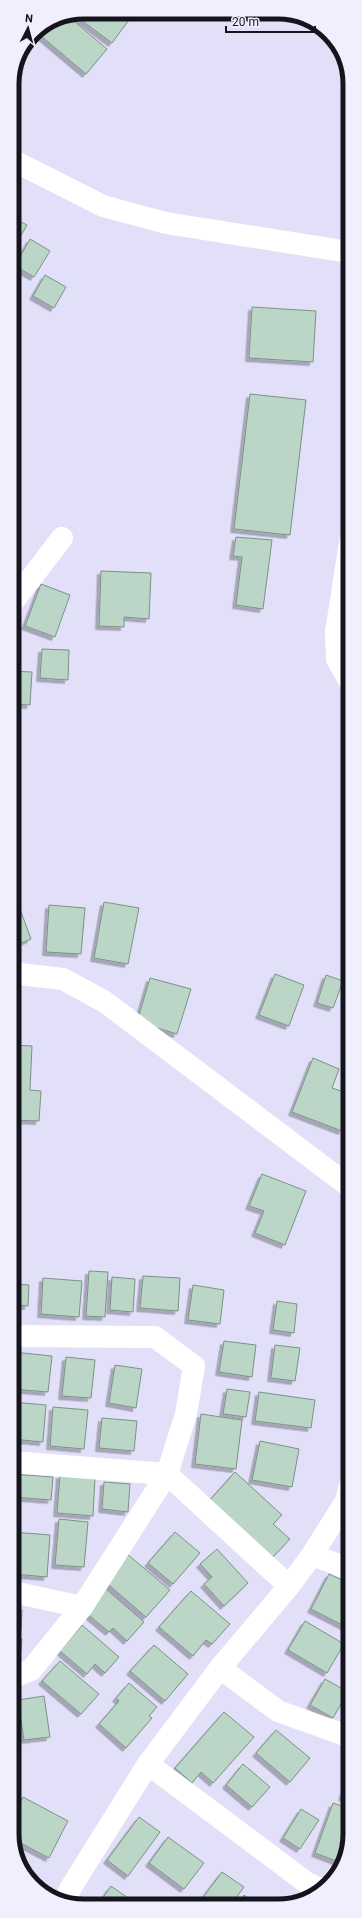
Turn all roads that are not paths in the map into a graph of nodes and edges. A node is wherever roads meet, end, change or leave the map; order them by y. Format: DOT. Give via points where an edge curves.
graph roads {
  1 [pos="19,164"];
  2 [pos="343,251"];
  3 [pos="62,538"];
  4 [pos="343,588"];
  5 [pos="19,594"];
  6 [pos="343,670"];
  7 [pos="19,974"];
  8 [pos="343,1182"];
  9 [pos="19,1336"];
  10 [pos="19,1463"];
  11 [pos="167,1474"];
  12 [pos="343,1506"];
  13 [pos="312,1555"];
  14 [pos="343,1566"];
  15 [pos="289,1586"];
  16 [pos="19,1594"];
  17 [pos="82,1607"];
  18 [pos="220,1668"];
  19 [pos="19,1674"];
  20 [pos="343,1734"];
  21 [pos="148,1764"];
  22 [pos="315,1887"];
  23 [pos="67,1897"];
  1 -- 2 [label="street" via="103,206 166,223"];
  3 -- 5 [label="street"];
  4 -- 6 [label="street" via="336,632 337,659"];
  7 -- 8 [label="street" via="63,979 105,1002"];
  9 -- 11 [label="street" via="154,1338 194,1366 186,1414"];
  10 -- 11 [label="street"];
  11 -- 15 [label="street"];
  11 -- 17 [label="street"];
  12 -- 13 [label="street"];
  13 -- 14 [label="street"];
  13 -- 15 [label="street"];
  15 -- 18 [label="street"];
  16 -- 17 [label="street"];
  17 -- 19 [label="street" via="31,1670"];
  18 -- 20 [label="street" via="278,1711"];
  18 -- 21 [label="street"];
  21 -- 22 [label="street" via="307,1884"];
  21 -- 23 [label="street"];
}
